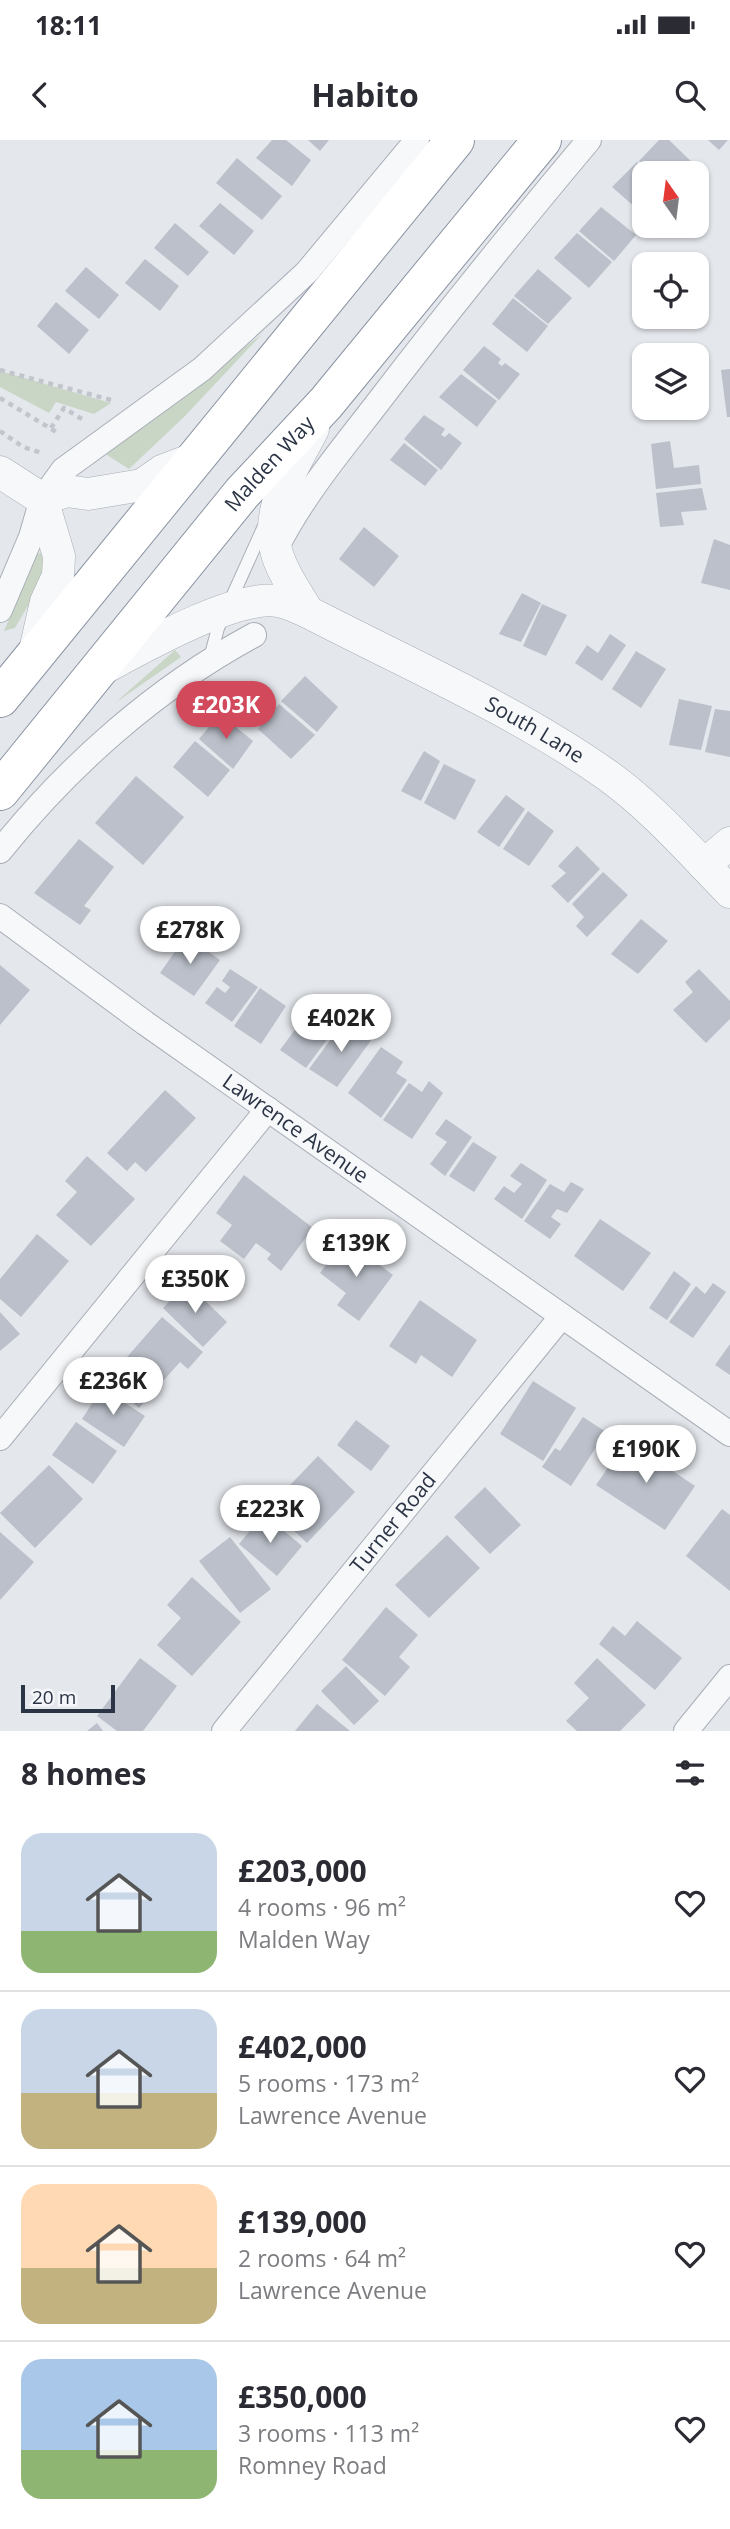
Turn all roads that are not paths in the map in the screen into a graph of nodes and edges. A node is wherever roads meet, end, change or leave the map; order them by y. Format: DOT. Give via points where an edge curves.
graph roads {
  1 [pos="417,140"];
  2 [pos="455,140"];
  3 [pos="542,140"];
  4 [pos="589,140"];
  5 [pos="326,402"];
  6 [pos="196,457"];
  7 [pos="0,472"];
  8 [pos="42,499"];
  9 [pos="276,501"];
  10 [pos="276,549"];
  11 [pos="0,610"];
  12 [pos="226,610"];
  13 [pos="308,612"];
  14 [pos="254,635"];
  15 [pos="34,656"];
  16 [pos="209,662"];
  17 [pos="99,670"];
  18 [pos="0,698"];
  19 [pos="0,791"];
  20 [pos="730,844"];
  21 [pos="0,851"];
  22 [pos="704,865"];
  23 [pos="730,892"];
  24 [pos="0,916"];
  25 [pos="268,1109"];
  26 [pos="562,1315"];
  27 [pos="730,1434"];
  28 [pos="0,1438"];
  29 [pos="730,1677"];
  30 [pos="224,1731"];
  31 [pos="687,1731"];
  1 -- 8 [label="street" via="307,272 202,369 63,470"];
  2 -- 6 [label="highway"];
  3 -- 5 [label="highway, Malden Way"];
  4 -- 10 [label="street, Malden Way" via="452,305 287,526"];
  5 -- 9 [label="street"];
  5 -- 17 [label="highway, Malden Way" via="242,493"];
  6 -- 8 [label="street" via="142,485 88,494 67,491"];
  6 -- 15 [label="highway"];
  7 -- 8 [label="street"];
  8 -- 11 [label="street"];
  8 -- 15 [label="street" via="59,556 58,576 46,602"];
  9 -- 10 [label="street"];
  9 -- 12 [label="lane"];
  10 -- 13 [label="street"];
  12 -- 13 [label="street, South Lane" via="276,600"];
  12 -- 16 [label="lane"];
  12 -- 17 [label="street, South Lane"];
  13 -- 22 [label="street, South Lane" via="559,743 657,816"];
  14 -- 16 [label="street"];
  15 -- 18 [label="highway"];
  16 -- 21 [label="street" via="78,764"];
  17 -- 19 [label="highway, Malden Way"];
  20 -- 22 [label="street"];
  22 -- 23 [label="street, South Lane"];
  24 -- 25 [label="street, Lawrence Avenue"];
  25 -- 26 [label="street, Lawrence Avenue"];
  25 -- 28 [label="street"];
  26 -- 27 [label="street, Lawrence Avenue"];
  26 -- 30 [label="street, Turner Road"];
  29 -- 31 [label="street"];
}
